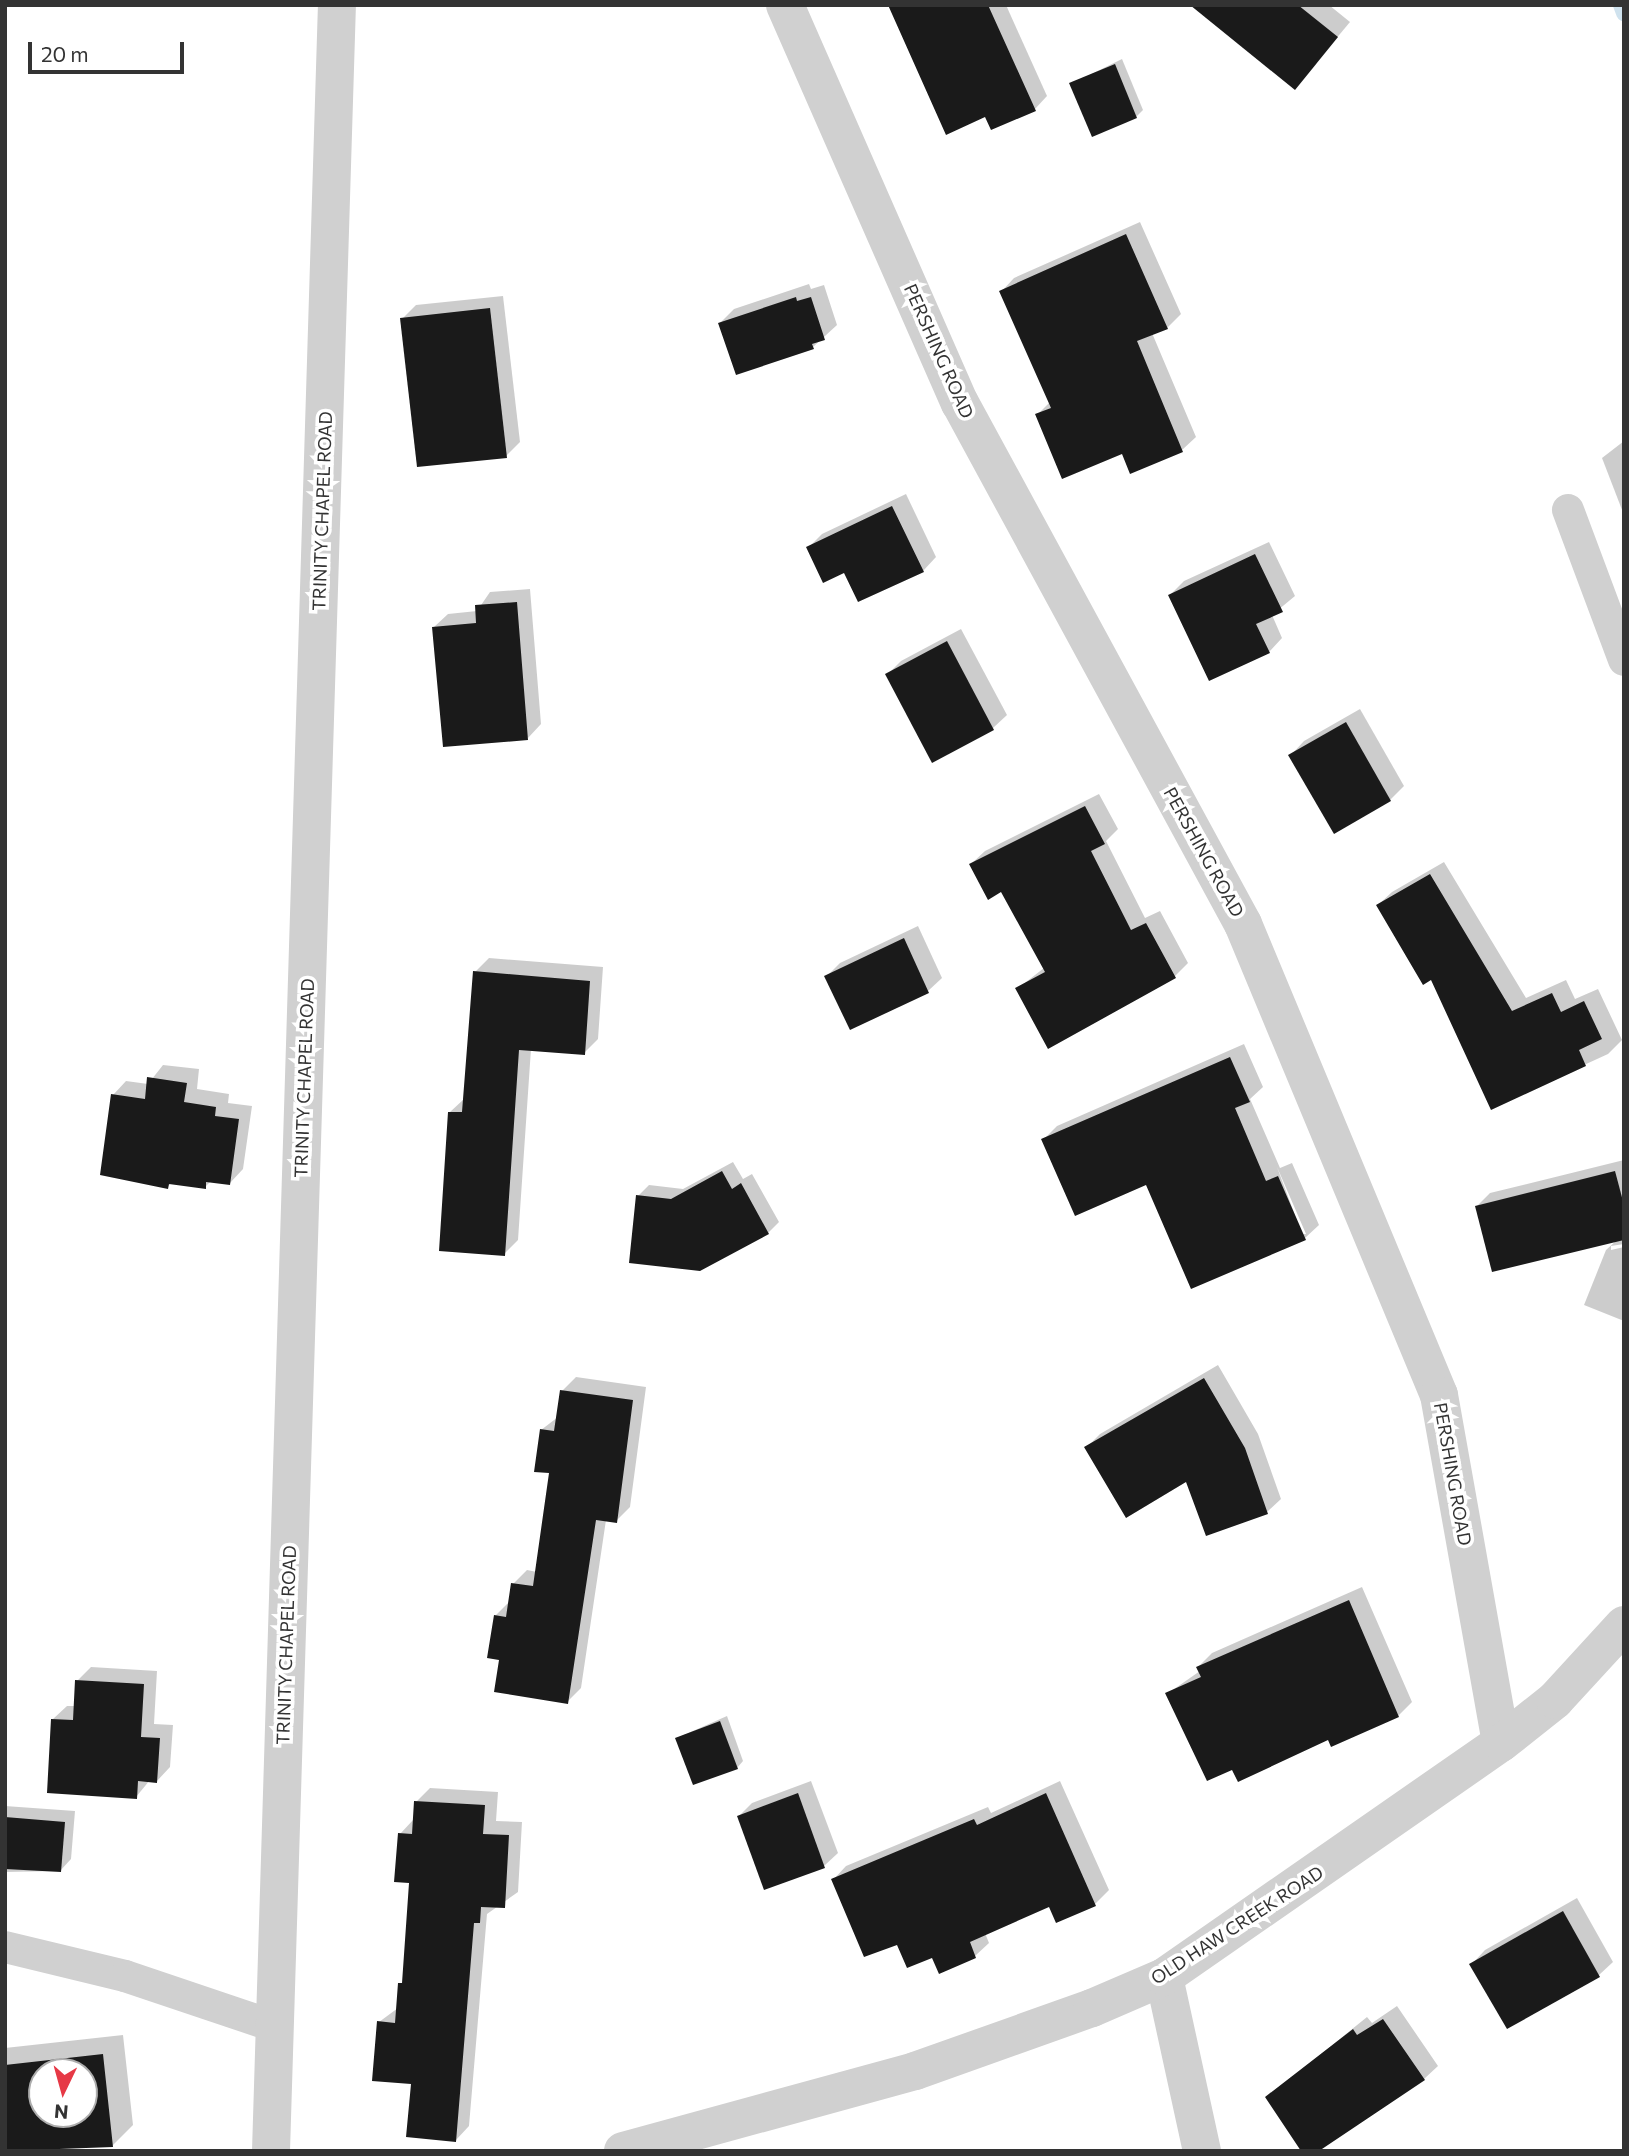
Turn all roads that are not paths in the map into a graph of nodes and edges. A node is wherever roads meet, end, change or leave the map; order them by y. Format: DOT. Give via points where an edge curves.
graph roads {
  1 [pos="785,5"];
  2 [pos="347,8"];
  3 [pos="1567,510"];
  4 [pos="1624,660"];
  5 [pos="1624,1625"];
  6 [pos="1501,1743"];
  7 [pos="5,1947"];
  8 [pos="1164,1977"];
  9 [pos="275,2026"];
  10 [pos="271,2151"];
  11 [pos="622,2151"];
  12 [pos="1202,2151"];
  1 -- 6 [label="street, PERSHING ROAD" via="960,404 1243,924 1439,1395"];
  2 -- 9 [label="street, TRINITY CHAPEL ROAD"];
  3 -- 4 [label="lane"];
  5 -- 6 [label="street, OLD HAW CREEK ROAD" via="1555,1700"];
  6 -- 8 [label="street, OLD HAW CREEK ROAD"];
  7 -- 9 [label="lane" via="125,1976"];
  8 -- 11 [label="street, OLD HAW CREEK ROAD" via="1092,2008 915,2071"];
  8 -- 12 [label="street"];
  9 -- 10 [label="street, TRINITY CHAPEL ROAD"];
}
